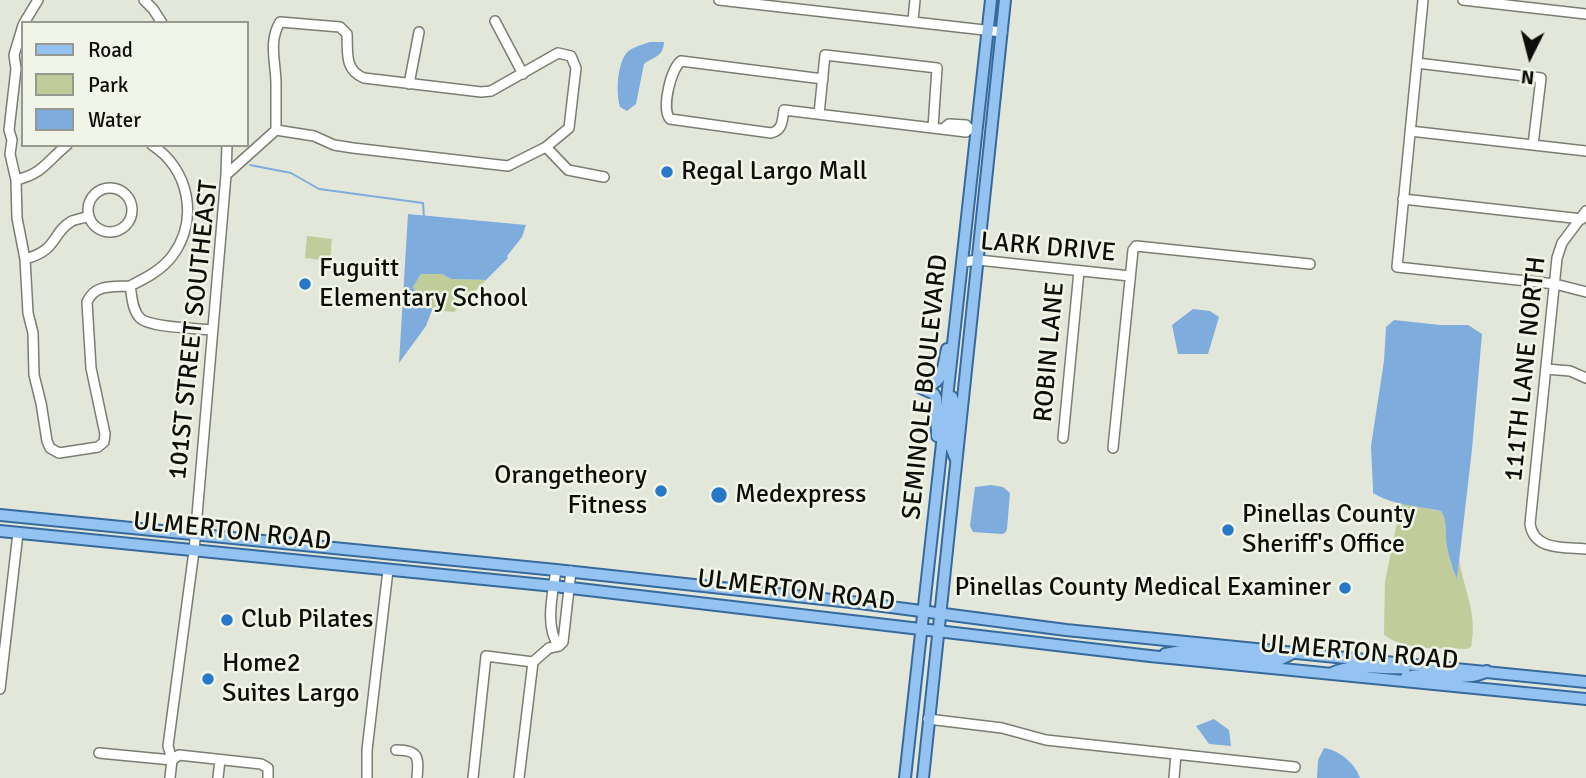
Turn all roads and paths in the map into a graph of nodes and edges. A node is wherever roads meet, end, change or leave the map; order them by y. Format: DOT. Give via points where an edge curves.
graph roads {
  1 [pos="37,0"];
  2 [pos="144,0"];
  3 [pos="719,0"];
  4 [pos="915,0"];
  5 [pos="991,0"];
  6 [pos="1005,0"];
  7 [pos="1423,0"];
  8 [pos="1463,0"];
  9 [pos="1586,14"];
  10 [pos="495,20"];
  11 [pos="913,20"];
  12 [pos="25,21"];
  13 [pos="161,21"];
  14 [pos="987,30"];
  15 [pos="21,31"];
  16 [pos="419,32"];
  17 [pos="1002,32"];
  18 [pos="1417,63"];
  19 [pos="523,74"];
  20 [pos="823,79"];
  21 [pos="410,84"];
  22 [pos="19,85"];
  23 [pos="819,114"];
  24 [pos="933,128"];
  25 [pos="973,129"];
  26 [pos="276,130"];
  27 [pos="1410,131"];
  28 [pos="1533,145"];
  29 [pos="66,147"];
  30 [pos="155,147"];
  31 [pos="227,147"];
  32 [pos="546,148"];
  33 [pos="1586,151"];
  34 [pos="226,175"];
  35 [pos="604,177"];
  36 [pos="16,180"];
  37 [pos="1403,199"];
  38 [pos="89,216"];
  39 [pos="1584,217"];
  40 [pos="25,258"];
  41 [pos="978,260"];
  42 [pos="963,262"];
  43 [pos="1310,264"];
  44 [pos="1079,271"];
  45 [pos="1130,276"];
  46 [pos="1555,284"];
  47 [pos="130,286"];
  48 [pos="1586,292"];
  49 [pos="958,301"];
  50 [pos="212,330"];
  51 [pos="1546,369"];
  52 [pos="1586,377"];
  53 [pos="949,384"];
  54 [pos="1063,438"];
  55 [pos="1113,448"];
  56 [pos="956,462"];
  57 [pos="937,493"];
  58 [pos="0,515"];
  59 [pos="0,531"];
  60 [pos="18,533"];
  61 [pos="196,535"];
  62 [pos="1586,549"];
  63 [pos="194,551"];
  64 [pos="556,569"];
  65 [pos="388,570"];
  66 [pos="571,571"];
  67 [pos="554,586"];
  68 [pos="568,588"];
  69 [pos="5,604"];
  70 [pos="922,612"];
  71 [pos="940,615"];
  72 [pos="920,630"];
  73 [pos="938,632"];
  74 [pos="559,646"];
  75 [pos="1293,653"];
  76 [pos="1150,656"];
  77 [pos="533,662"];
  78 [pos="1422,665"];
  79 [pos="1304,671"];
  80 [pos="1487,671"];
  81 [pos="1331,673"];
  82 [pos="1396,679"];
  83 [pos="1586,682"];
  84 [pos="0,689"];
  85 [pos="1586,699"];
  86 [pos="928,719"];
  87 [pos="396,750"];
  88 [pos="99,753"];
  89 [pos="1176,754"];
  90 [pos="172,760"];
  91 [pos="220,760"];
  92 [pos="1295,767"];
  93 [pos="170,778"];
  94 [pos="218,778"];
  95 [pos="268,778"];
  96 [pos="368,778"];
  97 [pos="417,778"];
  98 [pos="473,778"];
  99 [pos="520,778"];
  100 [pos="905,778"];
  101 [pos="923,778"];
  102 [pos="1174,778"];
  1 -- 12 [label="street"];
  2 -- 13 [label="street"];
  3 -- 11 [label="street"];
  4 -- 11 [label="street"];
  5 -- 14 [label="main road, SEMINOLE BOULEVARD"];
  6 -- 17 [label="main road, SEMINOLE BOULEVARD"];
  7 -- 18 [label="street"];
  8 -- 9 [label="street"];
  10 -- 19 [label="street"];
  11 -- 14 [label="street"];
  14 -- 17 [label="street"];
  14 -- 25 [label="main road, SEMINOLE BOULEVARD"];
  15 -- 22 [label="street" via="14,55"];
  16 -- 21 [label="street"];
  17 -- 41 [label="main road, SEMINOLE BOULEVARD"];
  18 -- 27 [label="street"];
  18 -- 28 [label="street" via="1541,78"];
  19 -- 21 [label="street" via="481,92"];
  19 -- 32 [label="street" via="558,53 571,56 576,68 569,128"];
  20 -- 23 [label="street"];
  20 -- 23 [label="street" via="681,61 674,66 666,106 670,119 771,133 781,127 784,110"];
  20 -- 24 [label="street" via="825,55 937,68"];
  21 -- 26 [label="street" via="355,74 348,66 347,34 340,27 280,22 273,51"];
  22 -- 36 [label="street" via="9,130"];
  23 -- 24 [label="street"];
  24 -- 25 [label="street" via="966,125"];
  25 -- 42 [label="main road, SEMINOLE BOULEVARD"];
  26 -- 32 [label="street" via="353,148 508,166"];
  26 -- 34 [label="street, 101ST STREET SOUTHEAST"];
  27 -- 28 [label="street"];
  27 -- 37 [label="street"];
  28 -- 33 [label="street"];
  29 -- 36 [label="street" via="41,171"];
  30 -- 47 [label="street" via="178,171 186,197 186,226 172,256"];
  31 -- 34 [label="street"];
  32 -- 35 [label="street" via="568,170"];
  34 -- 50 [label="street, 101ST STREET SOUTHEAST"];
  36 -- 40 [label="street"];
  37 -- 39 [label="street"];
  37 -- 46 [label="street" via="1396,267"];
  38 -- 38 [label="street" via="94,225 112,232 129,222 131,203 118,189 98,190 91,197"];
  38 -- 40 [label="street" via="72,221 41,254"];
  39 -- 46 [label="street, 111TH LANE NORTH" via="1559,252"];
  40 -- 47 [label="street" via="34,375 47,441 59,453 104,442 90,359 87,302 101,287"];
  41 -- 42 [label="street, LARK DRIVE"];
  41 -- 44 [label="street, LARK DRIVE"];
  41 -- 56 [label="main road, SEMINOLE BOULEVARD"];
  42 -- 49 [label="main road, SEMINOLE BOULEVARD"];
  43 -- 45 [label="street" via="1140,246 1133,250"];
  44 -- 45 [label="street, LARK DRIVE"];
  44 -- 54 [label="street, ROBIN LANE"];
  45 -- 55 [label="street"];
  46 -- 48 [label="street"];
  46 -- 51 [label="street, 111TH LANE NORTH"];
  47 -- 50 [label="street" via="135,310 143,320"];
  49 -- 53 [label="main road, SEMINOLE BOULEVARD"];
  49 -- 57 [label="main road" via="940,379 921,388 934,394 937,403"];
  50 -- 61 [label="street, 101ST STREET SOUTHEAST"];
  51 -- 52 [label="street"];
  51 -- 62 [label="street, 111TH LANE NORTH" via="1530,524 1534,537 1547,546"];
  53 -- 56 [label="main road" via="954,403 951,447"];
  53 -- 57 [label="main road, SEMINOLE BOULEVARD"];
  56 -- 71 [label="main road, SEMINOLE BOULEVARD"];
  57 -- 70 [label="main road, SEMINOLE BOULEVARD"];
  58 -- 61 [label="main road, ULMERTON ROAD"];
  59 -- 60 [label="main road, ULMERTON ROAD"];
  60 -- 63 [label="main road, ULMERTON ROAD"];
  60 -- 69 [label="street"];
  61 -- 63 [label="street, 101ST STREET SOUTHEAST"];
  61 -- 64 [label="main road, ULMERTON ROAD"];
  63 -- 65 [label="main road, ULMERTON ROAD"];
  63 -- 90 [label="street, 101ST STREET SOUTHEAST" via="169,732"];
  64 -- 66 [label="main road, ULMERTON ROAD"];
  64 -- 67 [label="street"];
  65 -- 67 [label="main road, ULMERTON ROAD"];
  65 -- 96 [label="street"];
  66 -- 68 [label="street"];
  66 -- 70 [label="main road, ULMERTON ROAD"];
  67 -- 68 [label="main road, ULMERTON ROAD"];
  67 -- 74 [label="street" via="551,621"];
  68 -- 72 [label="main road, ULMERTON ROAD"];
  68 -- 74 [label="street"];
  69 -- 84 [label="street"];
  70 -- 71 [label="main road, ULMERTON ROAD"];
  70 -- 72 [label="main road, SEMINOLE BOULEVARD"];
  71 -- 73 [label="main road, SEMINOLE BOULEVARD"];
  71 -- 75 [label="main road, ULMERTON ROAD"];
  72 -- 73 [label="main road, ULMERTON ROAD"];
  72 -- 100 [label="main road, SEMINOLE BOULEVARD"];
  73 -- 76 [label="main road, ULMERTON ROAD"];
  73 -- 86 [label="main road, SEMINOLE BOULEVARD"];
  74 -- 77 [label="street" via="549,648"];
  75 -- 76 [label="main road" via="1279,660 1182,651"];
  75 -- 78 [label="main road, ULMERTON ROAD"];
  75 -- 79 [label="main road"];
  76 -- 79 [label="main road, ULMERTON ROAD"];
  77 -- 98 [label="street" via="486,656"];
  77 -- 99 [label="street"];
  78 -- 80 [label="main road, ULMERTON ROAD"];
  78 -- 81 [label="main road" via="1390,669 1350,666"];
  79 -- 81 [label="main road, ULMERTON ROAD"];
  80 -- 82 [label="main road" via="1474,678 1419,674"];
  80 -- 83 [label="main road, ULMERTON ROAD"];
  81 -- 82 [label="main road, ULMERTON ROAD"];
  82 -- 85 [label="main road, ULMERTON ROAD"];
  86 -- 89 [label="street" via="994,726 1046,740"];
  86 -- 101 [label="main road, SEMINOLE BOULEVARD"];
  87 -- 97 [label="street" via="417,756"];
  88 -- 90 [label="street"];
  89 -- 92 [label="street"];
  89 -- 102 [label="street"];
  90 -- 91 [label="street" via="179,755"];
  90 -- 93 [label="street, 101ST STREET SOUTHEAST"];
  91 -- 94 [label="street"];
  91 -- 95 [label="street" via="261,764 268,768"];
}
